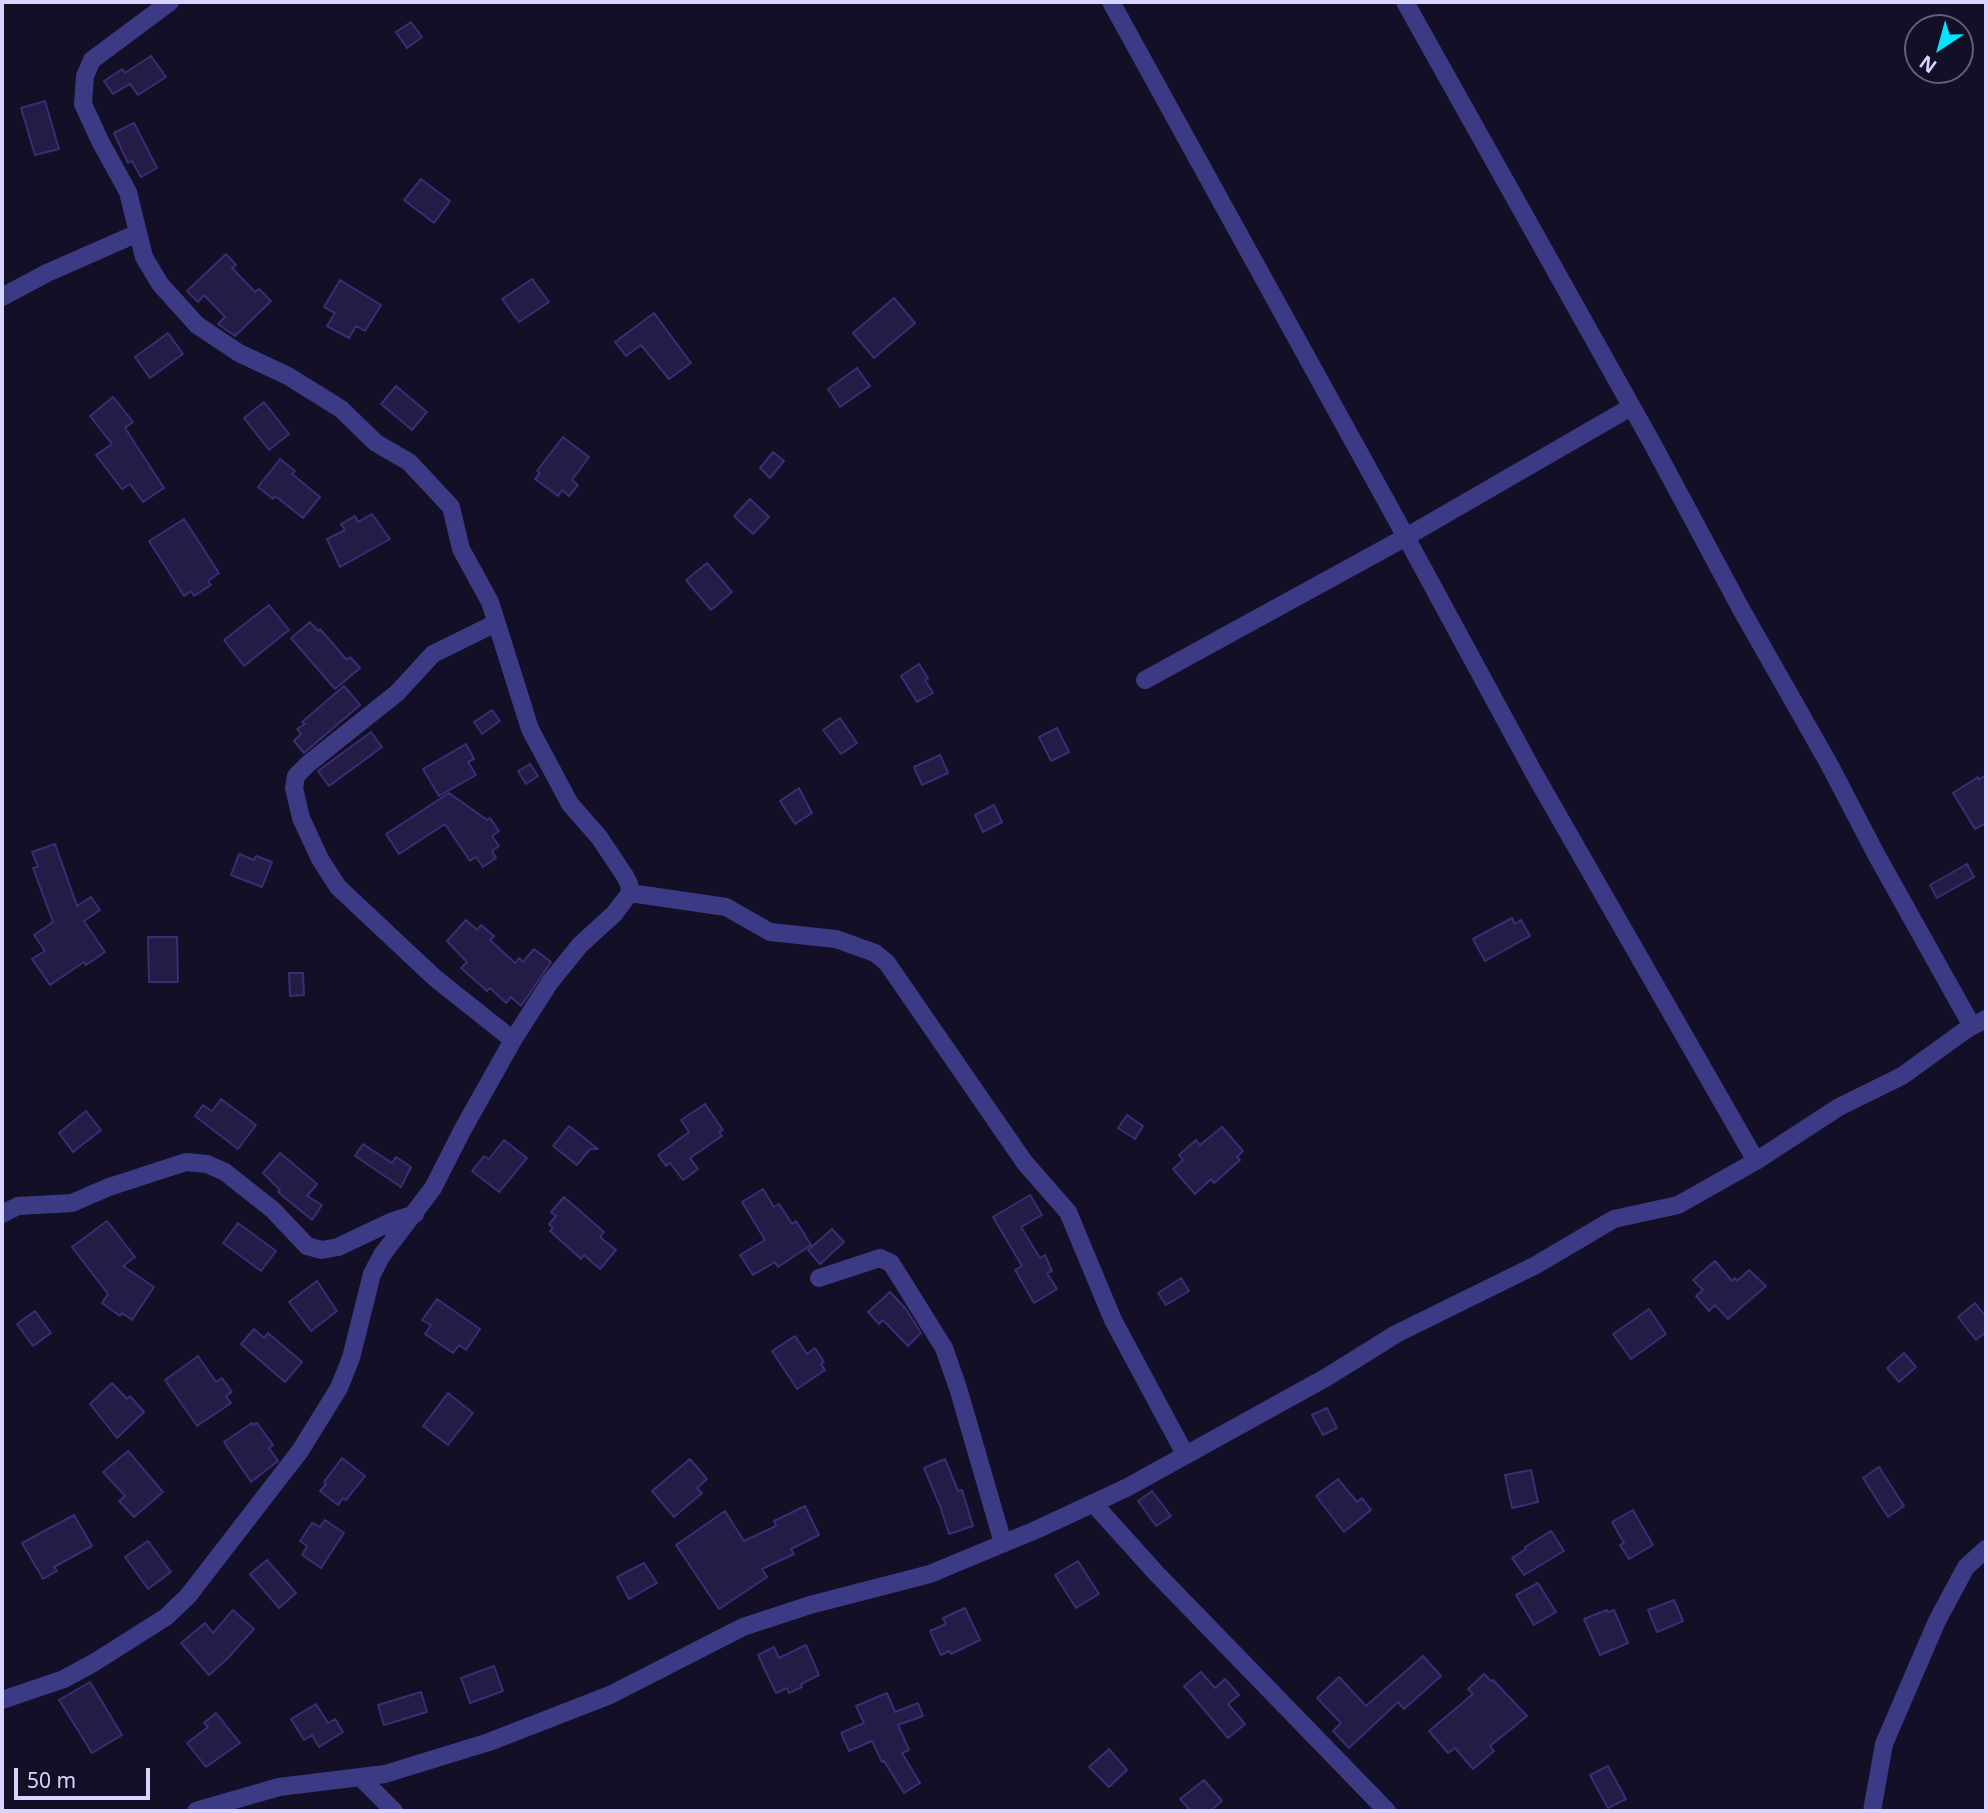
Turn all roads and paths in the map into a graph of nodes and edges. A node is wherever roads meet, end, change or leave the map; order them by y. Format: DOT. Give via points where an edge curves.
graph roads {
  1 [pos="170,2"];
  2 [pos="1111,2"];
  3 [pos="1405,2"];
  4 [pos="138,233"];
  5 [pos="2,297"];
  6 [pos="1631,407"];
  7 [pos="1406,537"];
  8 [pos="496,623"];
  9 [pos="1145,680"];
  10 [pos="629,893"];
  11 [pos="1979,1023"];
  12 [pos="513,1040"];
  13 [pos="1756,1161"];
  14 [pos="2,1214"];
  15 [pos="415,1214"];
  16 [pos="819,1278"];
  17 [pos="1185,1454"];
  18 [pos="1093,1503"];
  19 [pos="1003,1543"];
  20 [pos="1986,1549"];
  21 [pos="2,1700"];
  22 [pos="361,1778"];
  23 [pos="196,1811"];
  24 [pos="394,1811"];
  25 [pos="1387,1811"];
  26 [pos="1872,1811"];
  1 -- 4 [label="street" via="92,60 85,76 83,104 128,192"];
  2 -- 7 [label="street"];
  3 -- 6 [label="street"];
  4 -- 5 [label="street"];
  4 -- 8 [label="street" via="144,257 160,284 197,325 341,409 376,443 418,471 451,508 461,549 490,602"];
  6 -- 7 [label="street"];
  6 -- 11 [label="street"];
  7 -- 9 [label="street"];
  7 -- 13 [label="street" via="1535,775"];
  8 -- 10 [label="street" via="530,729 570,804 625,877"];
  8 -- 12 [label="street" via="433,654 397,693 307,764 296,776 294,788 301,818 338,887 435,978"];
  10 -- 12 [label="street" via="550,982"];
  10 -- 17 [label="street" via="726,907 770,932 836,939 874,953 887,963 1025,1163 1068,1212 1113,1320"];
  11 -- 13 [label="street" via="1902,1076 1839,1107"];
  12 -- 15 [label="street"];
  13 -- 17 [label="street" via="1678,1205 1614,1219 1536,1265 1396,1334"];
  14 -- 15 [label="street" via="18,1206 72,1203 186,1162 225,1172 273,1210 307,1246 322,1250"];
  15 -- 21 [label="street" via="372,1274 339,1388 300,1451 188,1596 166,1617 95,1662 64,1679"];
  16 -- 19 [label="street" via="880,1258 891,1263 944,1349"];
  17 -- 18 [label="street"];
  18 -- 19 [label="street"];
  18 -- 25 [label="street"];
  19 -- 22 [label="street" via="930,1574 743,1627 610,1695 489,1742"];
  20 -- 26 [label="street" via="1966,1567 1932,1633 1884,1744"];
  22 -- 23 [label="street" via="279,1787"];
  22 -- 24 [label="street"];
}
